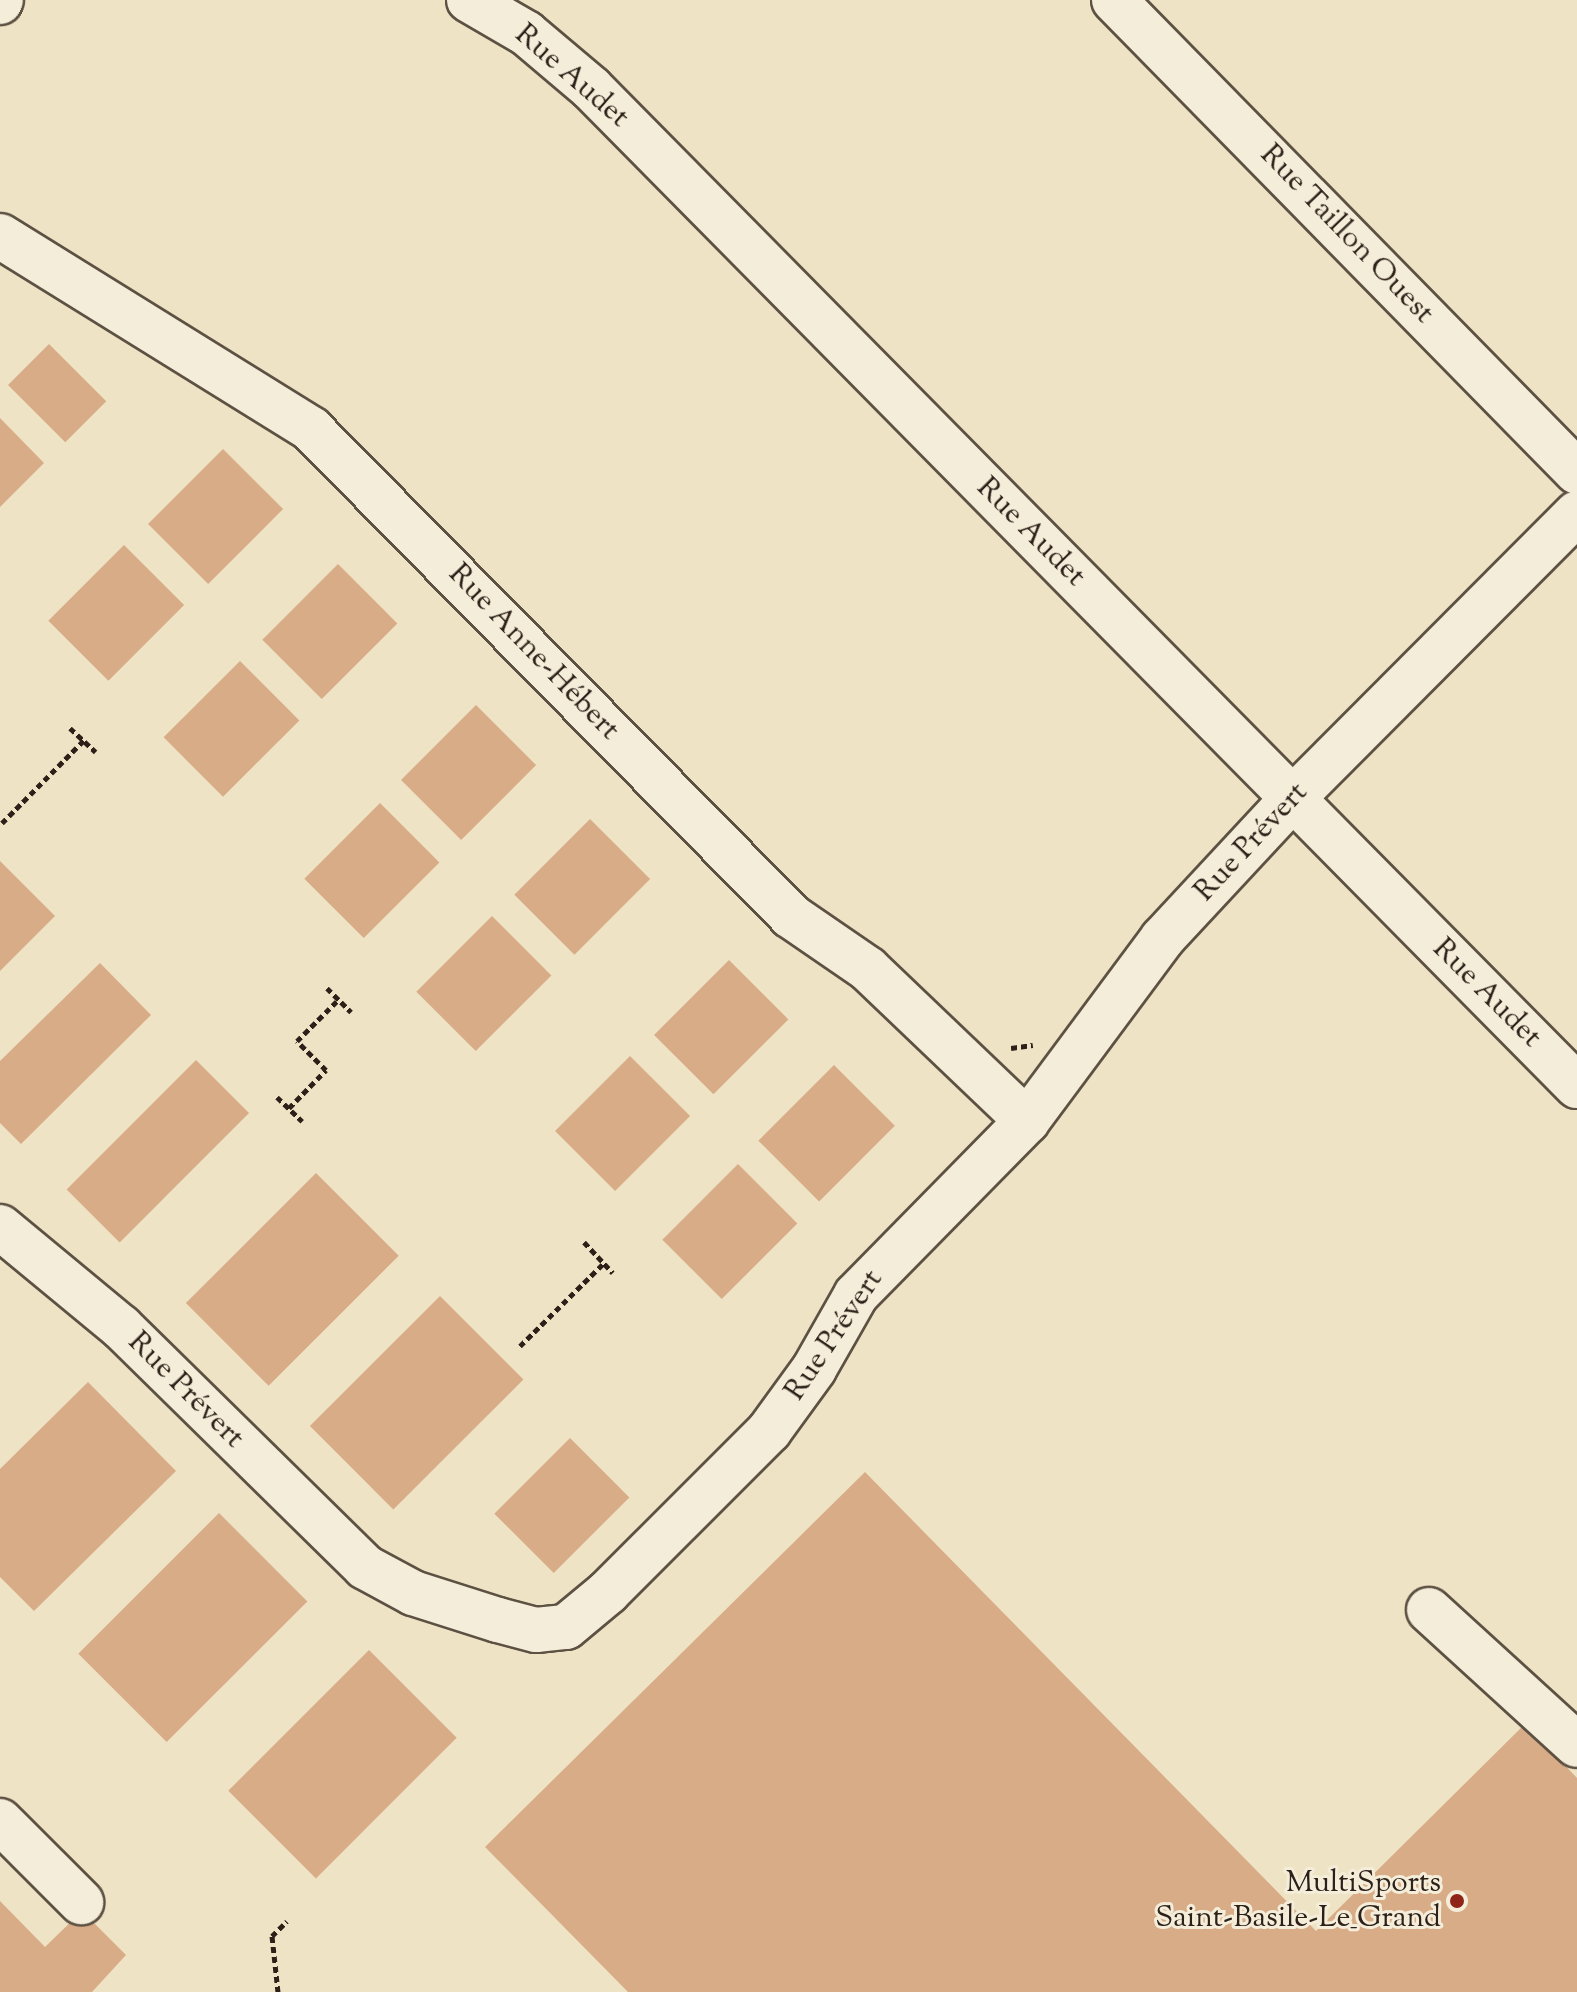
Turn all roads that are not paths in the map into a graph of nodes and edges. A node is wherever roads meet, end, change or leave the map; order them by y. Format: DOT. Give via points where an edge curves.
graph roads {
  1 [pos="469,0"];
  2 [pos="1114,0"];
  3 [pos="0,236"];
  4 [pos="1577,472"];
  5 [pos="1577,513"];
  6 [pos="1293,798"];
  7 [pos="1577,1086"];
  8 [pos="1027,1121"];
  9 [pos="0,1227"];
  10 [pos="1429,1610"];
  11 [pos="1577,1745"];
  12 [pos="0,1821"];
  13 [pos="81,1902"];
  1 -- 6 [label="street, Rue Audet" via="526,33 591,88"];
  2 -- 4 [label="street, Rue Taillon Ouest"];
  3 -- 8 [label="street, Rue Anne-Hébert" via="311,429 791,916 868,969"];
  5 -- 6 [label="street, Rue Prévert"];
  6 -- 7 [label="street, Rue Audet"];
  6 -- 8 [label="street, Rue Prévert" via="1147,957"];
  8 -- 9 [label="street, Rue Prévert" via="875,1272 796,1399 769,1431 583,1615 546,1631 413,1593 365,1567 121,1327"];
  10 -- 11 [label="street"];
  12 -- 13 [label="street"];
}
